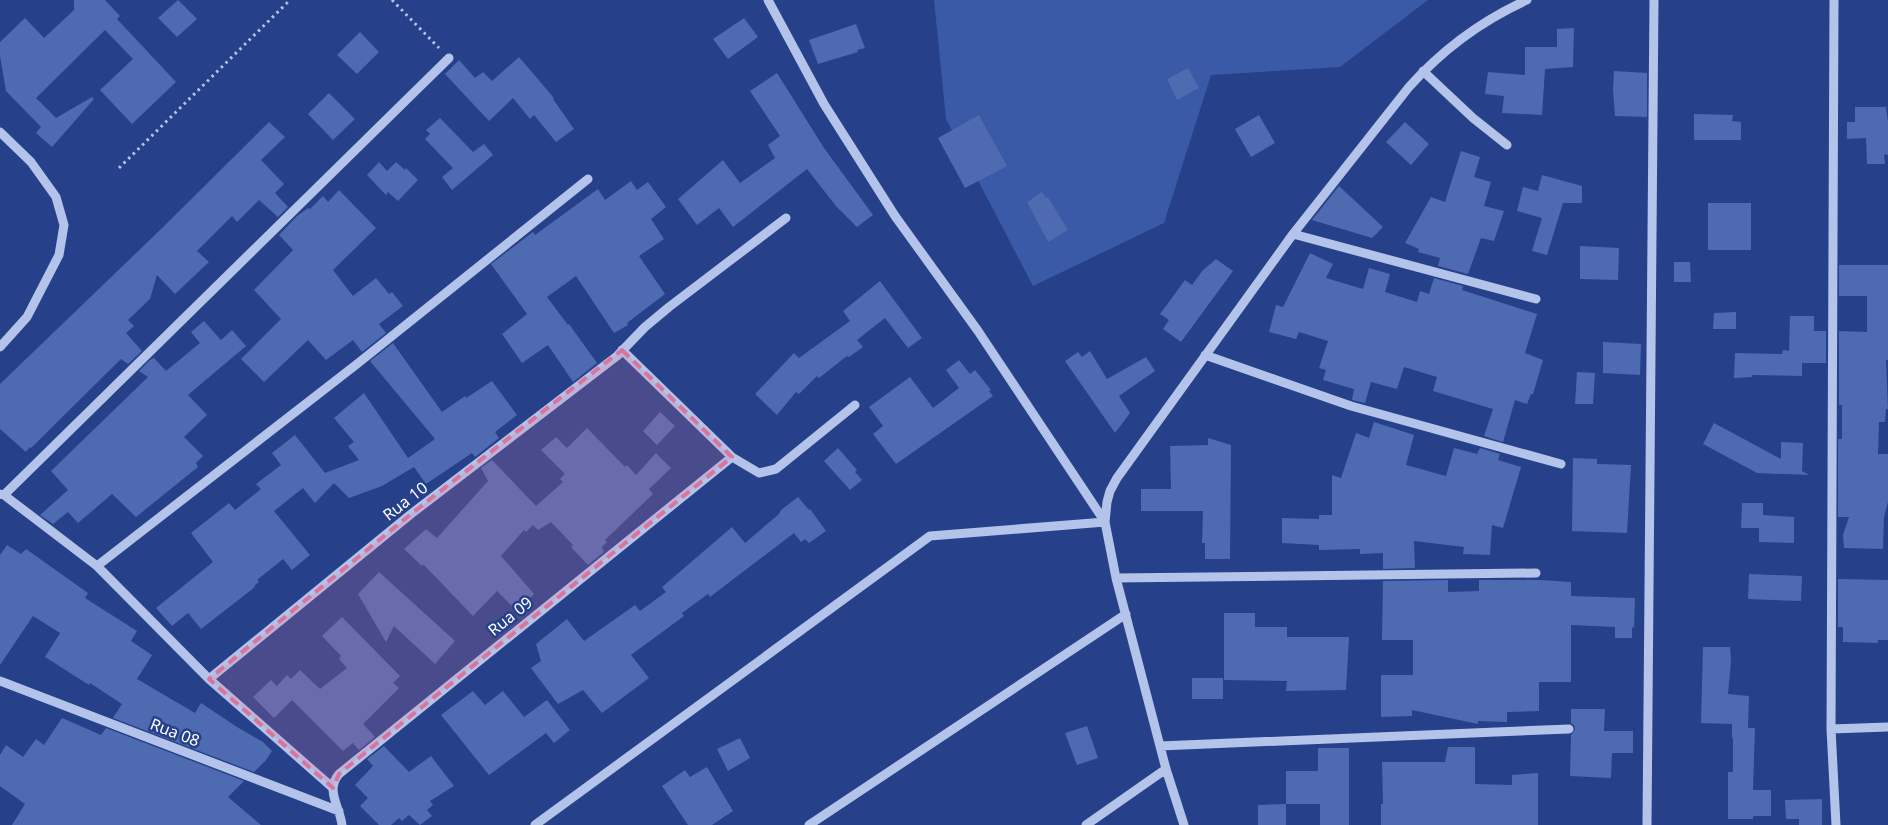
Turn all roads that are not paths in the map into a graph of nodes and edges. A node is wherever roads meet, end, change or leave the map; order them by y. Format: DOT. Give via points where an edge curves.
graph roads {
  1 [pos="768,0"];
  2 [pos="1527,0"];
  3 [pos="1654,0"];
  4 [pos="1834,0"];
  5 [pos="449,58"];
  6 [pos="1423,71"];
  7 [pos="0,132"];
  8 [pos="1507,145"];
  9 [pos="588,180"];
  10 [pos="786,218"];
  11 [pos="1293,234"];
  12 [pos="1536,298"];
  13 [pos="0,347"];
  14 [pos="622,350"];
  15 [pos="1205,355"];
  16 [pos="855,405"];
  17 [pos="732,457"];
  18 [pos="1561,464"];
  19 [pos="2,495"];
  20 [pos="1105,522"];
  21 [pos="97,566"];
  22 [pos="1536,573"];
  23 [pos="1116,578"];
  24 [pos="1126,614"];
  25 [pos="209,679"];
  26 [pos="0,681"];
  27 [pos="1888,727"];
  28 [pos="1569,729"];
  29 [pos="1831,729"];
  30 [pos="1160,746"];
  31 [pos="1166,769"];
  32 [pos="333,788"];
  33 [pos="339,811"];
  34 [pos="342,825"];
  35 [pos="535,825"];
  36 [pos="809,825"];
  37 [pos="1086,825"];
  38 [pos="1184,825"];
  39 [pos="1647,825"];
  40 [pos="1836,825"];
  1 -- 20 [label="street" via="824,104 895,216 978,331"];
  2 -- 6 [label="street" via="1462,38"];
  3 -- 39 [label="street"];
  4 -- 29 [label="street"];
  5 -- 19 [label="street"];
  6 -- 8 [label="street"];
  6 -- 11 [label="street"];
  7 -- 13 [label="street" via="31,162 56,197 64,225 59,255 27,317"];
  9 -- 21 [label="street" via="358,364"];
  10 -- 14 [label="street, Rua 10" via="669,307"];
  11 -- 12 [label="street"];
  11 -- 15 [label="street"];
  14 -- 17 [label="street"];
  14 -- 25 [label="street, Rua 10" via="411,514"];
  15 -- 18 [label="street" via="1351,406"];
  15 -- 20 [label="street" via="1117,478 1107,502"];
  16 -- 17 [label="street" via="776,469 759,473"];
  17 -- 32 [label="street, Rua 09" via="339,774"];
  19 -- 21 [label="street"];
  20 -- 23 [label="street"];
  20 -- 35 [label="street" via="930,536"];
  21 -- 25 [label="street"];
  22 -- 23 [label="street"];
  23 -- 24 [label="street"];
  24 -- 30 [label="street"];
  24 -- 36 [label="street"];
  25 -- 32 [label="street"];
  26 -- 33 [label="street, Rua 08"];
  27 -- 29 [label="street"];
  28 -- 30 [label="street"];
  29 -- 40 [label="street"];
  30 -- 31 [label="street"];
  31 -- 37 [label="street"];
  31 -- 38 [label="street"];
  32 -- 33 [label="street"];
  33 -- 34 [label="street"];
}
